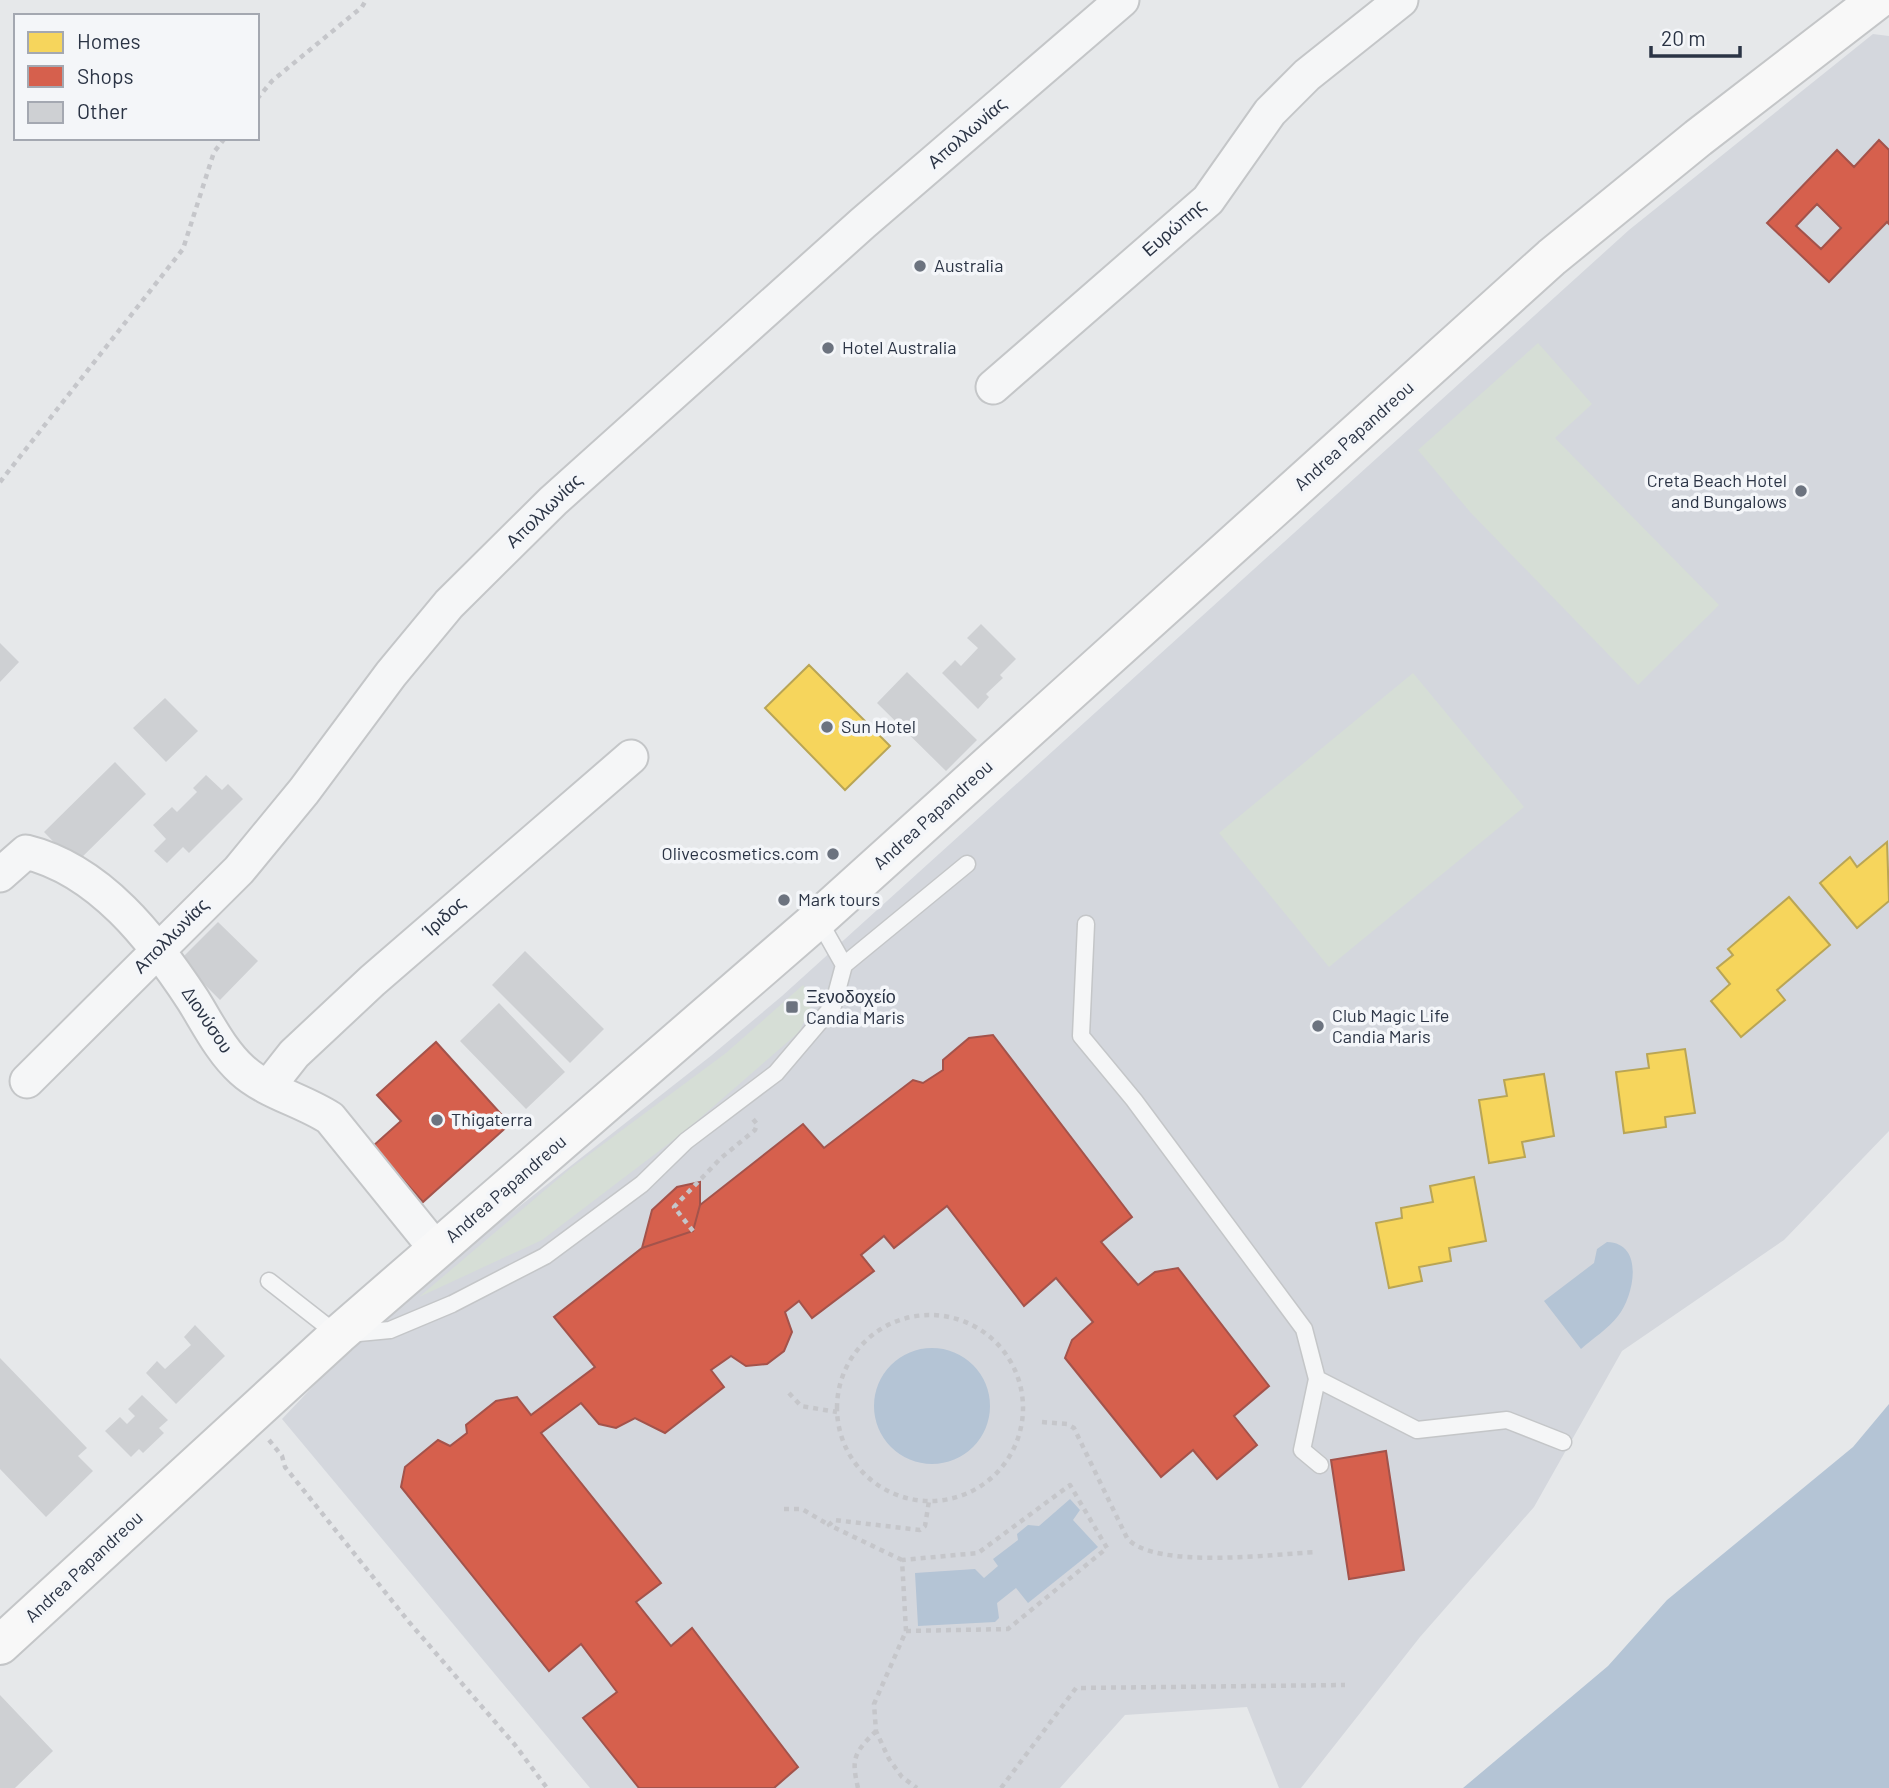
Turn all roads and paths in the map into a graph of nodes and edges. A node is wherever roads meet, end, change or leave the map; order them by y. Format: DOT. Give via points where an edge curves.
graph roads {
  1 [pos="366,0"];
  2 [pos="1122,0"];
  3 [pos="1401,0"];
  4 [pos="1877,0"];
  5 [pos="259,97"];
  6 [pos="223,140"];
  7 [pos="993,387"];
  8 [pos="0,482"];
  9 [pos="631,757"];
  10 [pos="967,864"];
  11 [pos="0,875"];
  12 [pos="818,919"];
  13 [pos="1086,924"];
  14 [pos="159,948"];
  15 [pos="844,965"];
  16 [pos="27,1081"];
  17 [pos="268,1087"];
  18 [pos="746,1116"];
  19 [pos="693,1231"];
  20 [pos="436,1249"];
  21 [pos="269,1281"];
  22 [pos="338,1335"];
  23 [pos="1317,1379"];
  24 [pos="789,1393"];
  25 [pos="837,1412"];
  26 [pos="1042,1422"];
  27 [pos="262,1434"];
  28 [pos="1563,1442"];
  29 [pos="1320,1465"];
  30 [pos="929,1501"];
  31 [pos="784,1508"];
  32 [pos="829,1525"];
  33 [pos="1317,1552"];
  34 [pos="902,1560"];
  35 [pos="906,1631"];
  36 [pos="0,1645"];
  37 [pos="1345,1685"];
  38 [pos="876,1731"];
  39 [pos="547,1788"];
  40 [pos="858,1788"];
  41 [pos="917,1788"];
  42 [pos="1001,1788"];
  1 -- 5 [label="path"];
  2 -- 14 [label="street, Απολλωνίας" via="863,223 553,501 449,604 239,870"];
  3 -- 7 [label="street, Ευρώπης" via="1307,75 1270,112 1208,200"];
  4 -- 12 [label="main road, Andrea Papandreou" via="1552,257"];
  6 -- 8 [label="path" via="214,152 183,250"];
  9 -- 17 [label="street, Ίριδος" via="372,982 294,1054"];
  10 -- 15 [label="lane"];
  11 -- 14 [label="street, Διονύσου" via="26,852 51,858 94,887"];
  12 -- 15 [label="lane"];
  12 -- 20 [label="main road, Andrea Papandreou"];
  13 -- 23 [label="lane" via="1081,1036 1135,1100 1304,1329"];
  14 -- 16 [label="street, Απολλωνίας"];
  14 -- 17 [label="street, Διονύσου" via="224,1049"];
  15 -- 22 [label="lane" via="833,1006 776,1073 686,1142 642,1184 545,1256 390,1330"];
  17 -- 20 [label="street, Διονύσου" via="330,1118"];
  18 -- 19 [label="path" via="755,1119 755,1130 674,1207"];
  20 -- 22 [label="main road, Andrea Papandreou"];
  21 -- 22 [label="lane"];
  22 -- 36 [label="main road, Andrea Papandreou"];
  23 -- 28 [label="lane" via="1417,1430 1507,1420"];
  23 -- 29 [label="lane" via="1302,1450"];
  24 -- 25 [label="path" via="801,1406"];
  25 -- 30 [label="path" via="845,1450 863,1475 888,1493"];
  25 -- 30 [label="path" via="838,1390 849,1361 869,1337 895,1321 936,1316 957,1319 984,1332 1006,1354 1020,1382 1023,1413 1017,1443 1000,1469 977,1489"];
  26 -- 33 [label="path" via="1074,1428 1135,1546 1200,1558"];
  27 -- 39 [label="path"];
  30 -- 32 [label="path" via="925,1526 920,1530 834,1520"];
  31 -- 32 [label="path" via="802,1509"];
  32 -- 34 [label="path"];
  34 -- 35 [label="path"];
  34 -- 35 [label="path" via="978,1553 1070,1485 1107,1548 1007,1629"];
  35 -- 38 [label="path" via="874,1704"];
  37 -- 42 [label="path" via="1076,1688"];
  38 -- 40 [label="path" via="858,1749 853,1765"];
  38 -- 41 [label="path" via="902,1777"];
}
